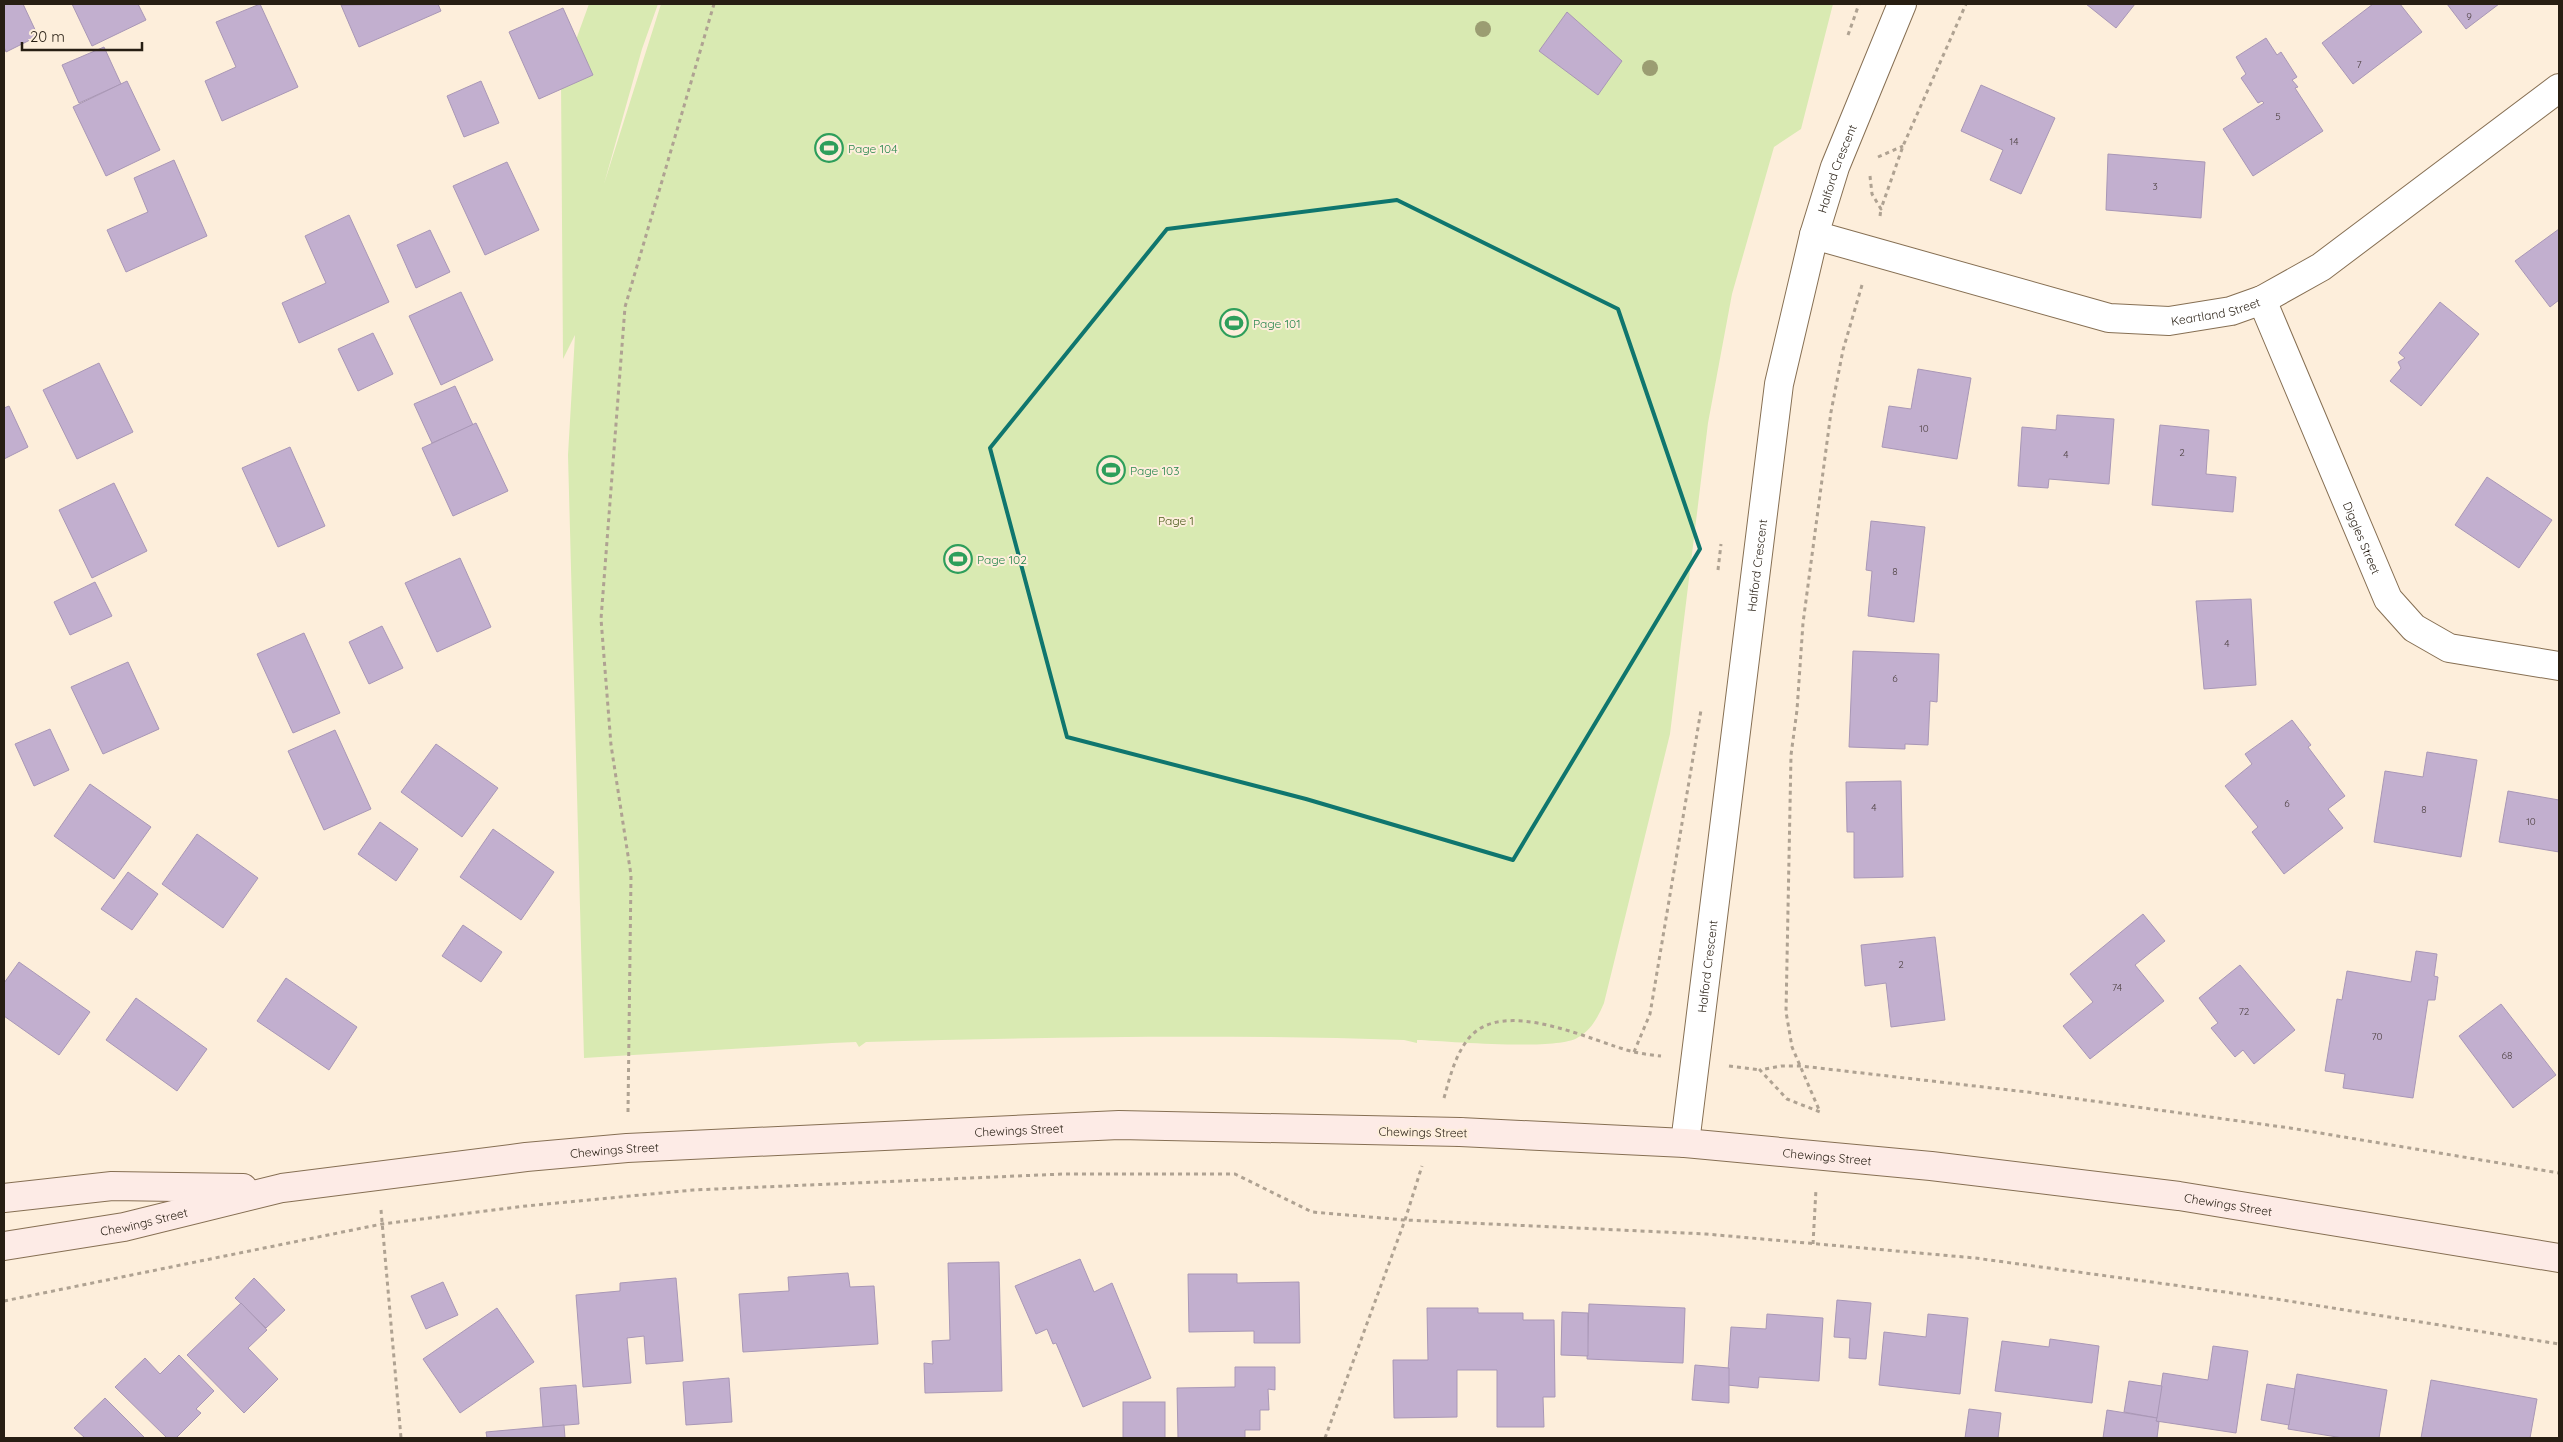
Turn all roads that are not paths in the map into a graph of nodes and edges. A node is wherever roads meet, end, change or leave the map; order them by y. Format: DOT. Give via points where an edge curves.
graph roads {
  1 [pos="1902,4"];
  2 [pos="2559,88"];
  3 [pos="1814,235"];
  4 [pos="2262,300"];
  5 [pos="2559,666"];
  6 [pos="1685,1143"];
  7 [pos="282,1188"];
  8 [pos="4,1198"];
  9 [pos="4,1246"];
  10 [pos="2559,1258"];
  1 -- 3 [label="street, Halford Crescent" via="1835,167"];
  2 -- 4 [label="street, Keartland Street" via="2321,267"];
  3 -- 4 [label="street, Keartland Street" via="2109,318 2169,321 2231,311"];
  3 -- 6 [label="street, Halford Crescent" via="1779,384"];
  4 -- 5 [label="street, Diggles Street" via="2388,599 2414,628 2449,648"];
  6 -- 7 [label="street, Chewings Street, bridge" via="1460,1132 1119,1125 627,1148 526,1156"];
  6 -- 10 [label="street, Chewings Street" via="1931,1166 2180,1196"];
  7 -- 8 [label="street, Chewings Street" via="112,1186"];
  7 -- 9 [label="street, Chewings Street" via="124,1227"];
}
